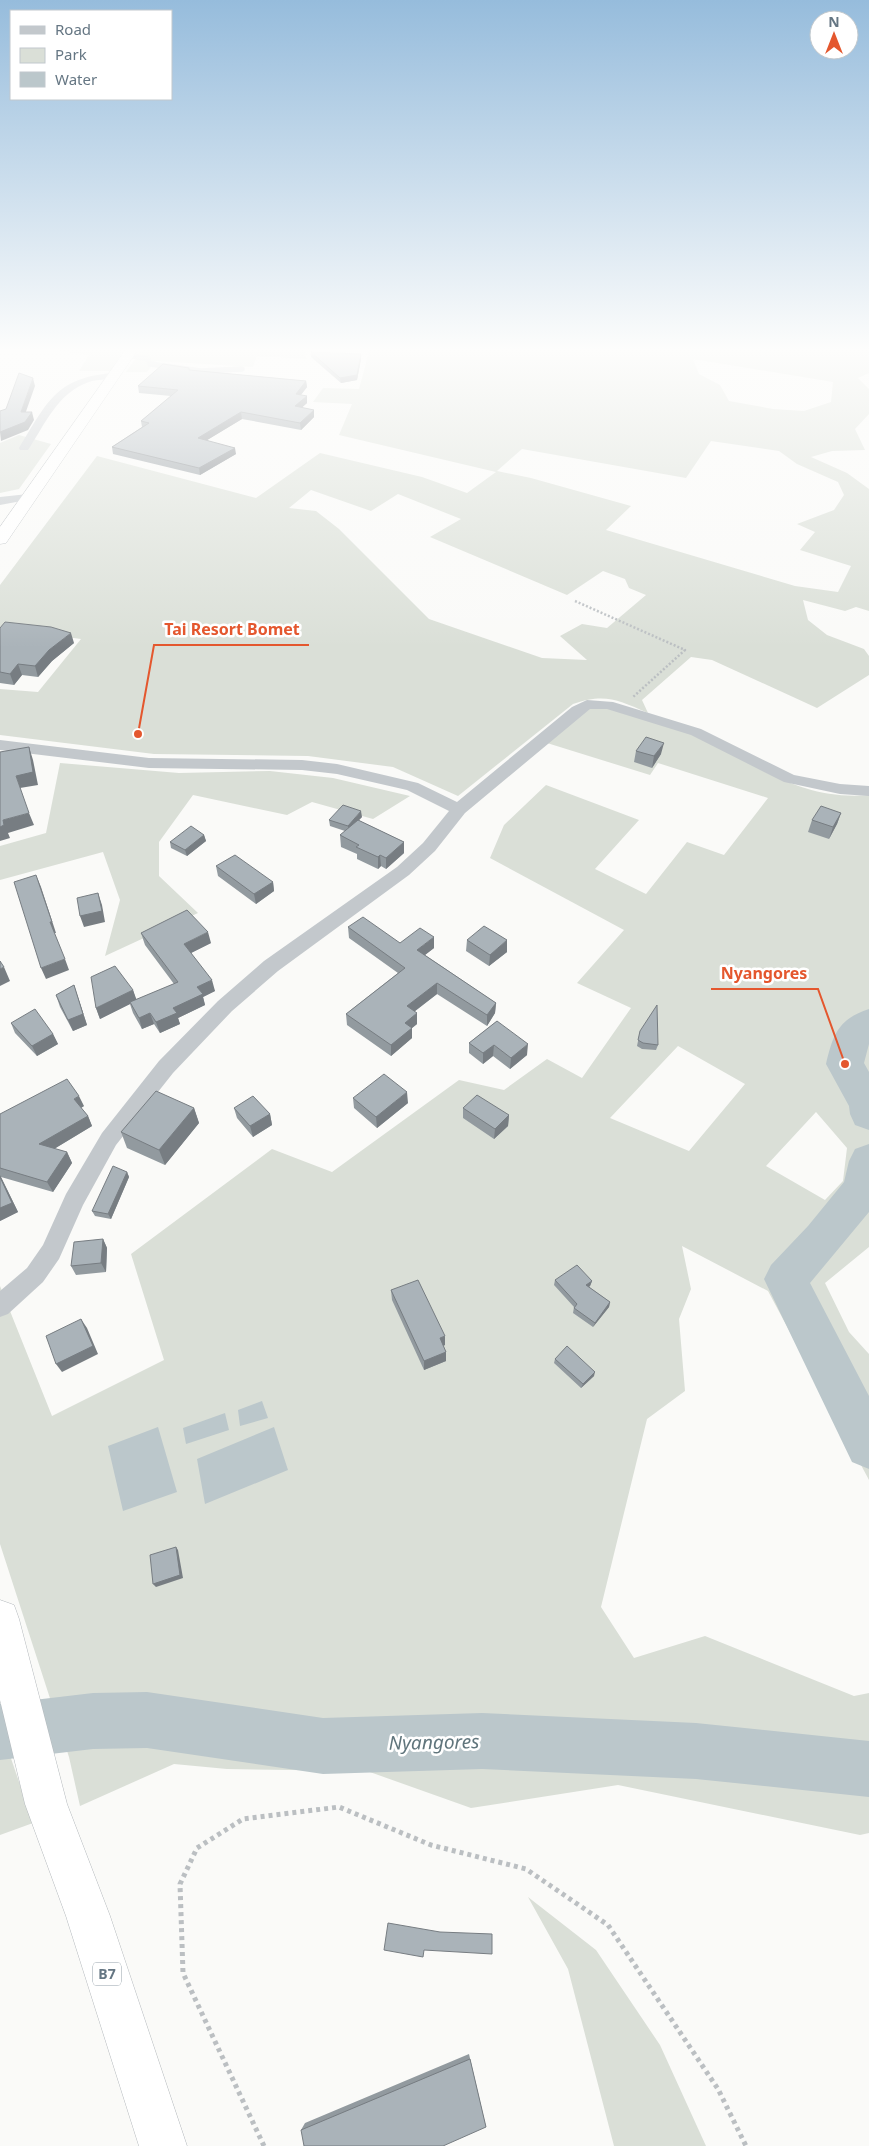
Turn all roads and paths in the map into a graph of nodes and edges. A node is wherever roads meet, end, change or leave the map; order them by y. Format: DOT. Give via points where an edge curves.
graph roads {
  1 [pos="62,448"];
  2 [pos="28,497"];
  3 [pos="0,501"];
  4 [pos="0,539"];
  5 [pos="575,600"];
  6 [pos="619,709"];
  7 [pos="0,745"];
  8 [pos="869,791"];
  9 [pos="460,809"];
  10 [pos="0,1306"];
  11 [pos="0,1618"];
  12 [pos="163,2146"];
  13 [pos="264,2146"];
  14 [pos="746,2146"];
  1 -- 2 [label="highway"];
  2 -- 3 [label="street"];
  2 -- 4 [label="highway"];
  5 -- 6 [label="path" via="685,650"];
  6 -- 8 [label="street" via="696,732 790,779"];
  6 -- 9 [label="street" via="587,704 577,710"];
  7 -- 9 [label="street" via="149,763 302,765 412,786"];
  9 -- 10 [label="street" via="429,847 403,870 271,966 225,1006 166,1067 109,1139 74,1201 51,1252 35,1275"];
  11 -- 12 [label="highway, B7" via="46,1804 88,1916"];
  13 -- 14 [label="path" via="183,1973 180,1884 197,1848 243,1819 339,1808 431,1845 526,1869 608,1925 718,2089"];
}
